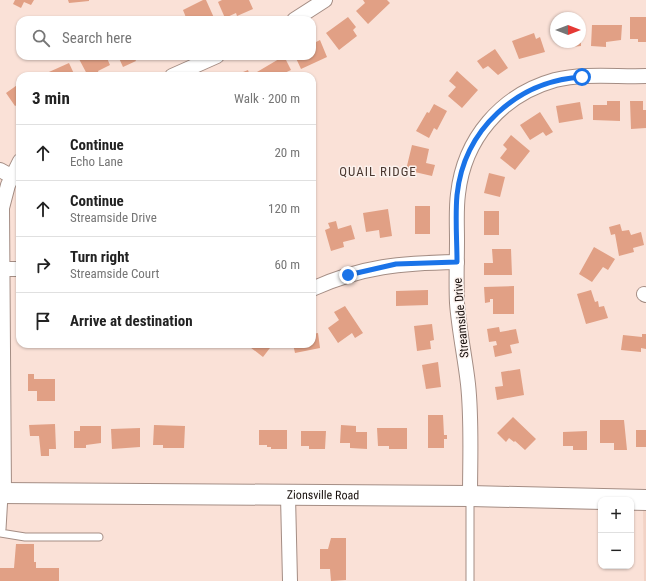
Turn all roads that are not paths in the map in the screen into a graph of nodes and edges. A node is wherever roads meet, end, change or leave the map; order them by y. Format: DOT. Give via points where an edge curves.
graph roads {
  1 [pos="325,0"];
  2 [pos="300,16"];
  3 [pos="208,60"];
  4 [pos="181,72"];
  5 [pos="646,76"];
  6 [pos="16,164"];
  7 [pos="6,173"];
  8 [pos="457,262"];
  9 [pos="2,269"];
  10 [pos="16,269"];
  11 [pos="316,288"];
  12 [pos="2,493"];
  13 [pos="288,496"];
  14 [pos="470,496"];
  15 [pos="646,500"];
  16 [pos="0,530"];
  17 [pos="0,533"];
  18 [pos="99,537"];
  19 [pos="290,581"];
  20 [pos="470,581"];
  1 -- 2 [label="street"];
  3 -- 4 [label="street"];
  5 -- 8 [label="street, Streamside Drive" via="574,77 546,83 519,95 505,105 482,130 464,163 457,195"];
  6 -- 7 [label="street"];
  7 -- 9 [label="street" via="2,208"];
  8 -- 11 [label="street" via="412,263 374,268"];
  8 -- 14 [label="street, Streamside Drive" via="457,304 471,418"];
  9 -- 10 [label="street"];
  9 -- 12 [label="street"];
  12 -- 13 [label="street, Zionsville Road"];
  12 -- 16 [label="lane"];
  13 -- 14 [label="street, Zionsville Road"];
  13 -- 19 [label="street"];
  14 -- 15 [label="street, Zionsville Road"];
  14 -- 20 [label="lane"];
  17 -- 18 [label="lane" via="25,537"];
}
